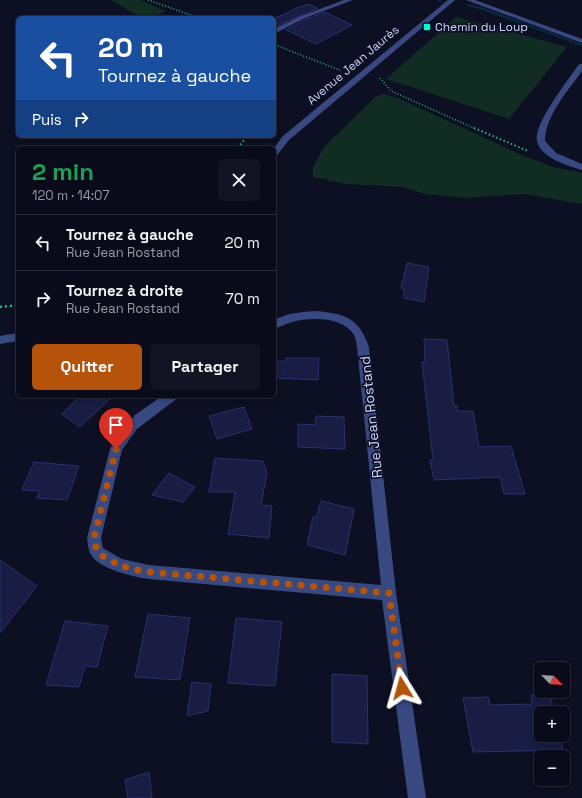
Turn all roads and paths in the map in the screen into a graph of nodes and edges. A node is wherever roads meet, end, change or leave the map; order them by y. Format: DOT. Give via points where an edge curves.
graph roads {
  1 [pos="148,0"];
  2 [pos="350,0"];
  3 [pos="452,0"];
  4 [pos="469,0"];
  5 [pos="193,16"];
  6 [pos="276,31"];
  7 [pos="582,41"];
  8 [pos="276,45"];
  9 [pos="582,66"];
  10 [pos="369,69"];
  11 [pos="358,78"];
  12 [pos="276,150"];
  13 [pos="554,155"];
  14 [pos="582,167"];
  15 [pos="16,305"];
  16 [pos="0,307"];
  17 [pos="276,324"];
  18 [pos="16,337"];
  19 [pos="0,340"];
  20 [pos="168,398"];
  21 [pos="389,593"];
  22 [pos="417,798"];
  1 -- 5 [label="path"];
  2 -- 6 [label="street" via="304,17"];
  3 -- 10 [label="street, Avenue Jean Jaurès"];
  4 -- 7 [label="street"];
  8 -- 11 [label="path"];
  9 -- 13 [label="street" via="540,132 541,141"];
  10 -- 11 [label="street, Avenue Jean Jaurès"];
  10 -- 13 [label="path" via="378,75 391,91 515,146"];
  11 -- 12 [label="street, Avenue Jean Jaurès" via="286,138"];
  13 -- 14 [label="street"];
  15 -- 16 [label="path"];
  17 -- 21 [label="street, Rue Jean Rostand" via="289,318 314,315 335,318 357,330 363,347"];
  18 -- 19 [label="street"];
  20 -- 21 [label="street" via="131,425 116,449 94,538 97,552 123,568 149,572"];
  21 -- 22 [label="street, Rue Jean Rostand"];
}
